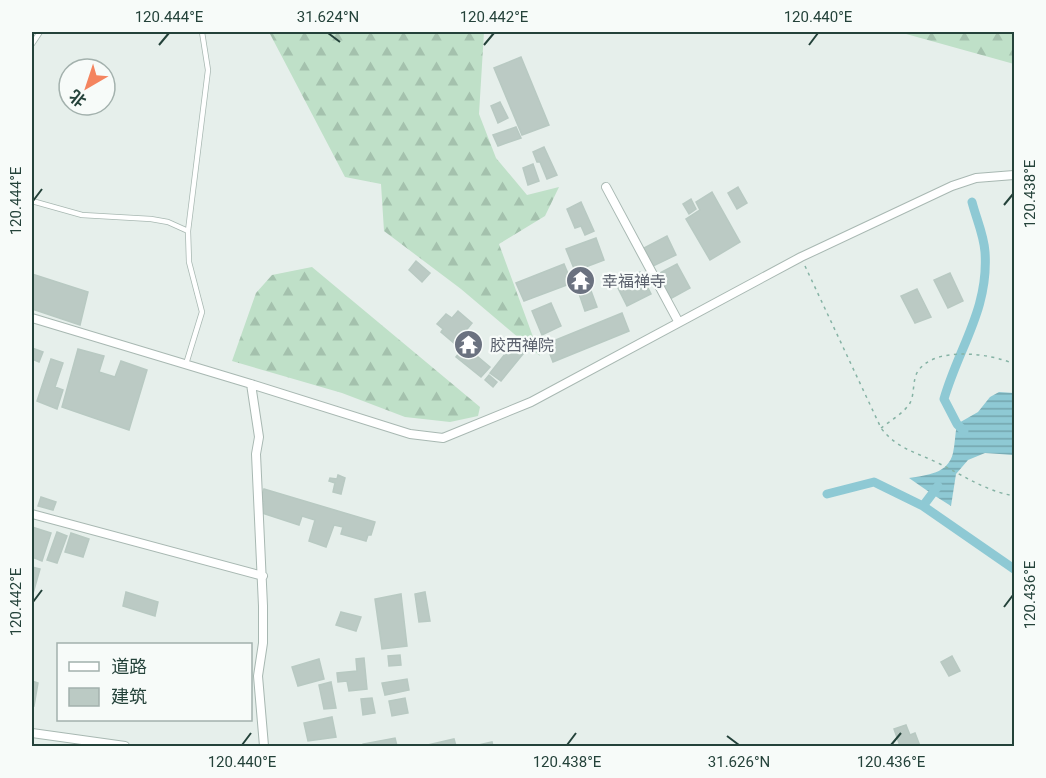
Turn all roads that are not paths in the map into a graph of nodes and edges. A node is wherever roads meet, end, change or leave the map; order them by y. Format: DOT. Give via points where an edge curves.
graph roads {
  1 [pos="40,32"];
  2 [pos="202,32"];
  3 [pos="32,44"];
  4 [pos="1014,175"];
  5 [pos="606,187"];
  6 [pos="32,201"];
  7 [pos="188,231"];
  8 [pos="32,318"];
  9 [pos="678,321"];
  10 [pos="186,364"];
  11 [pos="251,384"];
  12 [pos="32,514"];
  13 [pos="262,576"];
  14 [pos="32,733"];
  15 [pos="125,747"];
  16 [pos="264,747"];
  1 -- 3 [label="lane"];
  2 -- 7 [label="lane" via="208,70"];
  4 -- 9 [label="street" via="975,178 952,186 801,257"];
  5 -- 9 [label="street"];
  6 -- 7 [label="lane" via="82,215 168,222"];
  7 -- 10 [label="lane" via="189,262 202,312"];
  8 -- 10 [label="street"];
  9 -- 11 [label="street" via="531,402 443,438 410,434"];
  10 -- 11 [label="street"];
  11 -- 13 [label="street" via="259,437 256,454"];
  12 -- 13 [label="street"];
  13 -- 16 [label="street" via="263,643 258,676"];
  14 -- 15 [label="street"];
}
